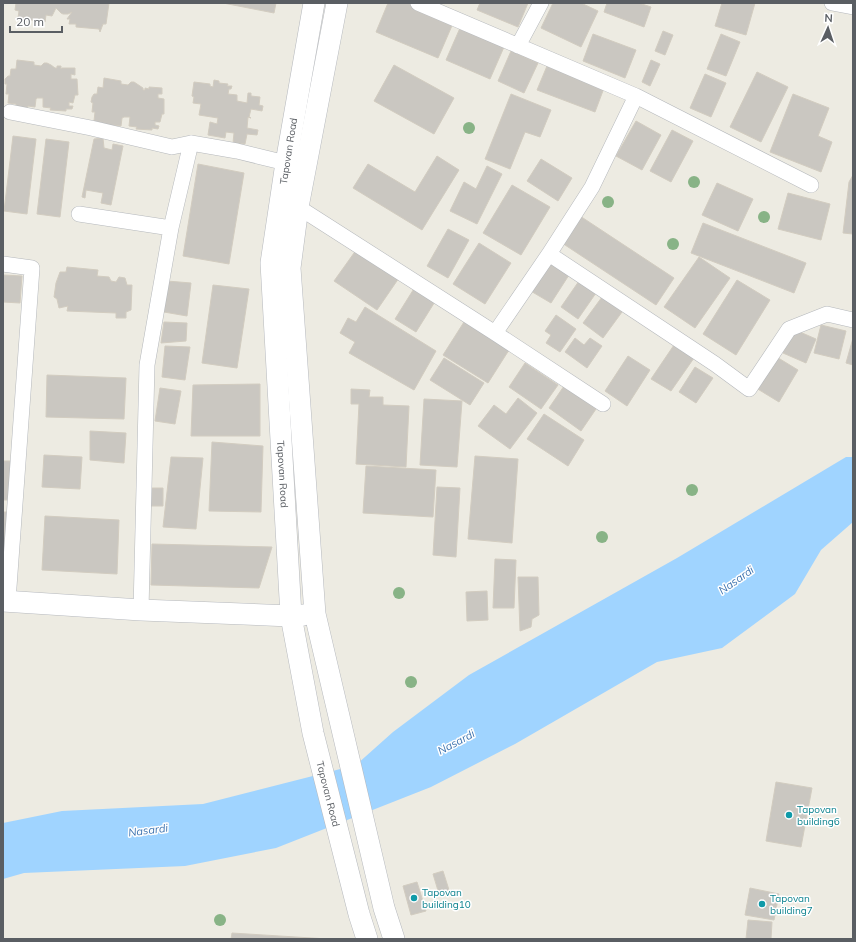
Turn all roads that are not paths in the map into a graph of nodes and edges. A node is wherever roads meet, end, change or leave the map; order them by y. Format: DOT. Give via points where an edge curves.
graph roads {
  1 [pos="314,3"];
  2 [pos="337,3"];
  3 [pos="418,3"];
  4 [pos="541,3"];
  5 [pos="832,3"];
  6 [pos="850,5"];
  7 [pos="518,46"];
  8 [pos="636,96"];
  9 [pos="10,112"];
  10 [pos="190,143"];
  11 [pos="286,163"];
  12 [pos="811,185"];
  13 [pos="298,207"];
  14 [pos="79,214"];
  15 [pos="171,228"];
  16 [pos="549,254"];
  17 [pos="3,264"];
  18 [pos="853,320"];
  19 [pos="494,333"];
  20 [pos="603,404"];
  21 [pos="5,601"];
  22 [pos="141,610"];
  23 [pos="315,614"];
  24 [pos="291,616"];
  25 [pos="367,939"];
  26 [pos="394,939"];
  1 -- 11 [label="main road, Tapovan Road"];
  2 -- 13 [label="main road"];
  3 -- 7 [label="street"];
  4 -- 7 [label="street"];
  5 -- 6 [label="street"];
  7 -- 8 [label="street"];
  8 -- 12 [label="street"];
  8 -- 16 [label="street" via="592,187"];
  9 -- 10 [label="street" via="172,147"];
  10 -- 11 [label="street"];
  10 -- 15 [label="street"];
  11 -- 24 [label="main road, Tapovan Road" via="271,263"];
  13 -- 19 [label="street"];
  13 -- 23 [label="main road" via="290,268"];
  14 -- 15 [label="street"];
  15 -- 22 [label="street" via="147,365"];
  16 -- 18 [label="street" via="749,389 789,329 827,314"];
  16 -- 19 [label="street"];
  17 -- 21 [label="street" via="32,268"];
  19 -- 20 [label="street"];
  21 -- 22 [label="main road"];
  22 -- 24 [label="main road"];
  23 -- 24 [label="main road"];
  23 -- 26 [label="main road" via="384,908"];
  24 -- 25 [label="main road, Tapovan Road" via="313,734"];
}
